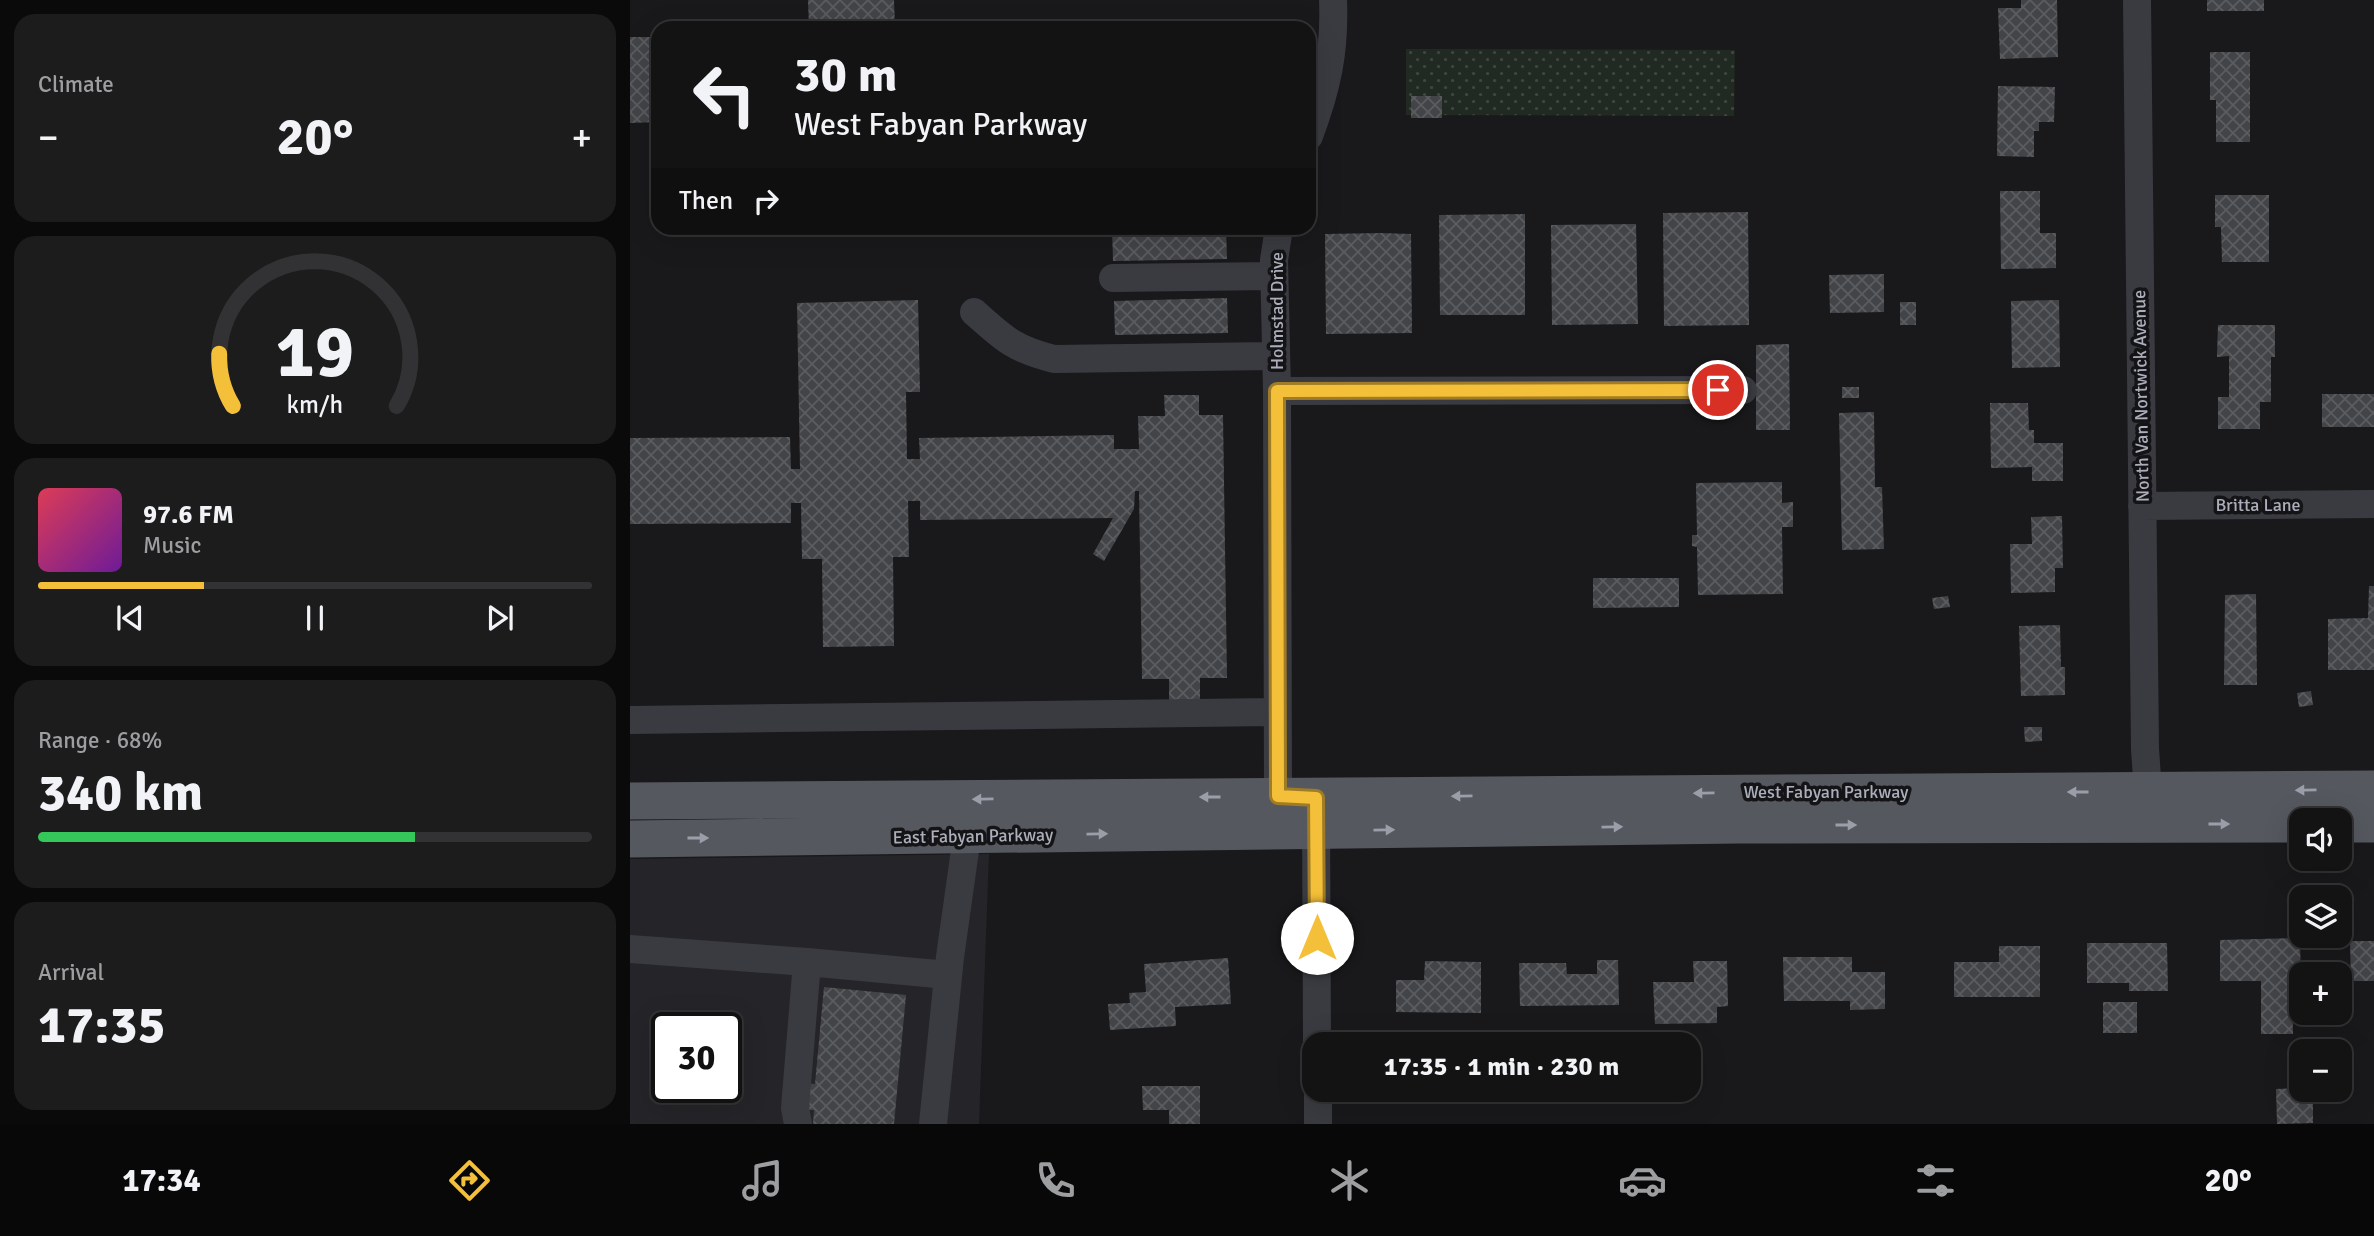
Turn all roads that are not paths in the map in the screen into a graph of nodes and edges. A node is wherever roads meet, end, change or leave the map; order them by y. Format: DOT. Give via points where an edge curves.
graph roads {
  1 [pos="1333,0"];
  2 [pos="2137,0"];
  3 [pos="1316,117"];
  4 [pos="1278,235"];
  5 [pos="1274,276"];
  6 [pos="1114,278"];
  7 [pos="974,312"];
  8 [pos="1276,356"];
  9 [pos="1743,390"];
  10 [pos="1277,391"];
  11 [pos="2374,504"];
  12 [pos="2142,506"];
  13 [pos="1277,712"];
  14 [pos="630,720"];
  15 [pos="2374,789"];
  16 [pos="2148,792"];
  17 [pos="1278,796"];
  18 [pos="630,801"];
  19 [pos="1316,815"];
  20 [pos="2289,824"];
  21 [pos="2352,824"];
  22 [pos="2374,824"];
  23 [pos="967,836"];
  24 [pos="630,839"];
  25 [pos="630,949"];
  26 [pos="807,962"];
  27 [pos="948,975"];
  28 [pos="1317,1032"];
  29 [pos="1318,1102"];
  30 [pos="798,1124"];
  31 [pos="933,1124"];
  32 [pos="1318,1124"];
  1 -- 3 [label="street" via="1335,32 1325,93"];
  2 -- 12 [label="street, North Van Nortwick Avenue"];
  4 -- 5 [label="street, Holmstad Drive"];
  5 -- 6 [label="street"];
  5 -- 8 [label="street, Holmstad Drive"];
  7 -- 8 [label="street" via="1005,340 1054,359"];
  8 -- 10 [label="street, Holmstad Drive"];
  9 -- 10 [label="street, Holmstad Drive"];
  10 -- 13 [label="street"];
  11 -- 12 [label="street, Britta Lane"];
  12 -- 16 [label="street, North Van Nortwick Avenue"];
  13 -- 14 [label="street"];
  13 -- 17 [label="street"];
  15 -- 16 [label="main road, West Fabyan Parkway, one-way"];
  16 -- 19 [label="main road, West Fabyan Parkway, one-way" via="1734,792"];
  17 -- 18 [label="main road, East Fabyan Parkway, one-way"];
  17 -- 19 [label="main road, West Fabyan Parkway"];
  19 -- 20 [label="main road, West Fabyan Parkway, one-way" via="1739,825"];
  23 -- 19 [label="main road, East Fabyan Parkway, one-way"];
  19 -- 28 [label="street"];
  21 -- 22 [label="main road"];
  24 -- 23 [label="main road, East Fabyan Parkway, one-way"];
  23 -- 27 [label="street"];
  25 -- 26 [label="street"];
  26 -- 27 [label="street"];
  26 -- 30 [label="street" via="795,1108"];
  27 -- 31 [label="street"];
  29 -- 32 [label="street"];
}
